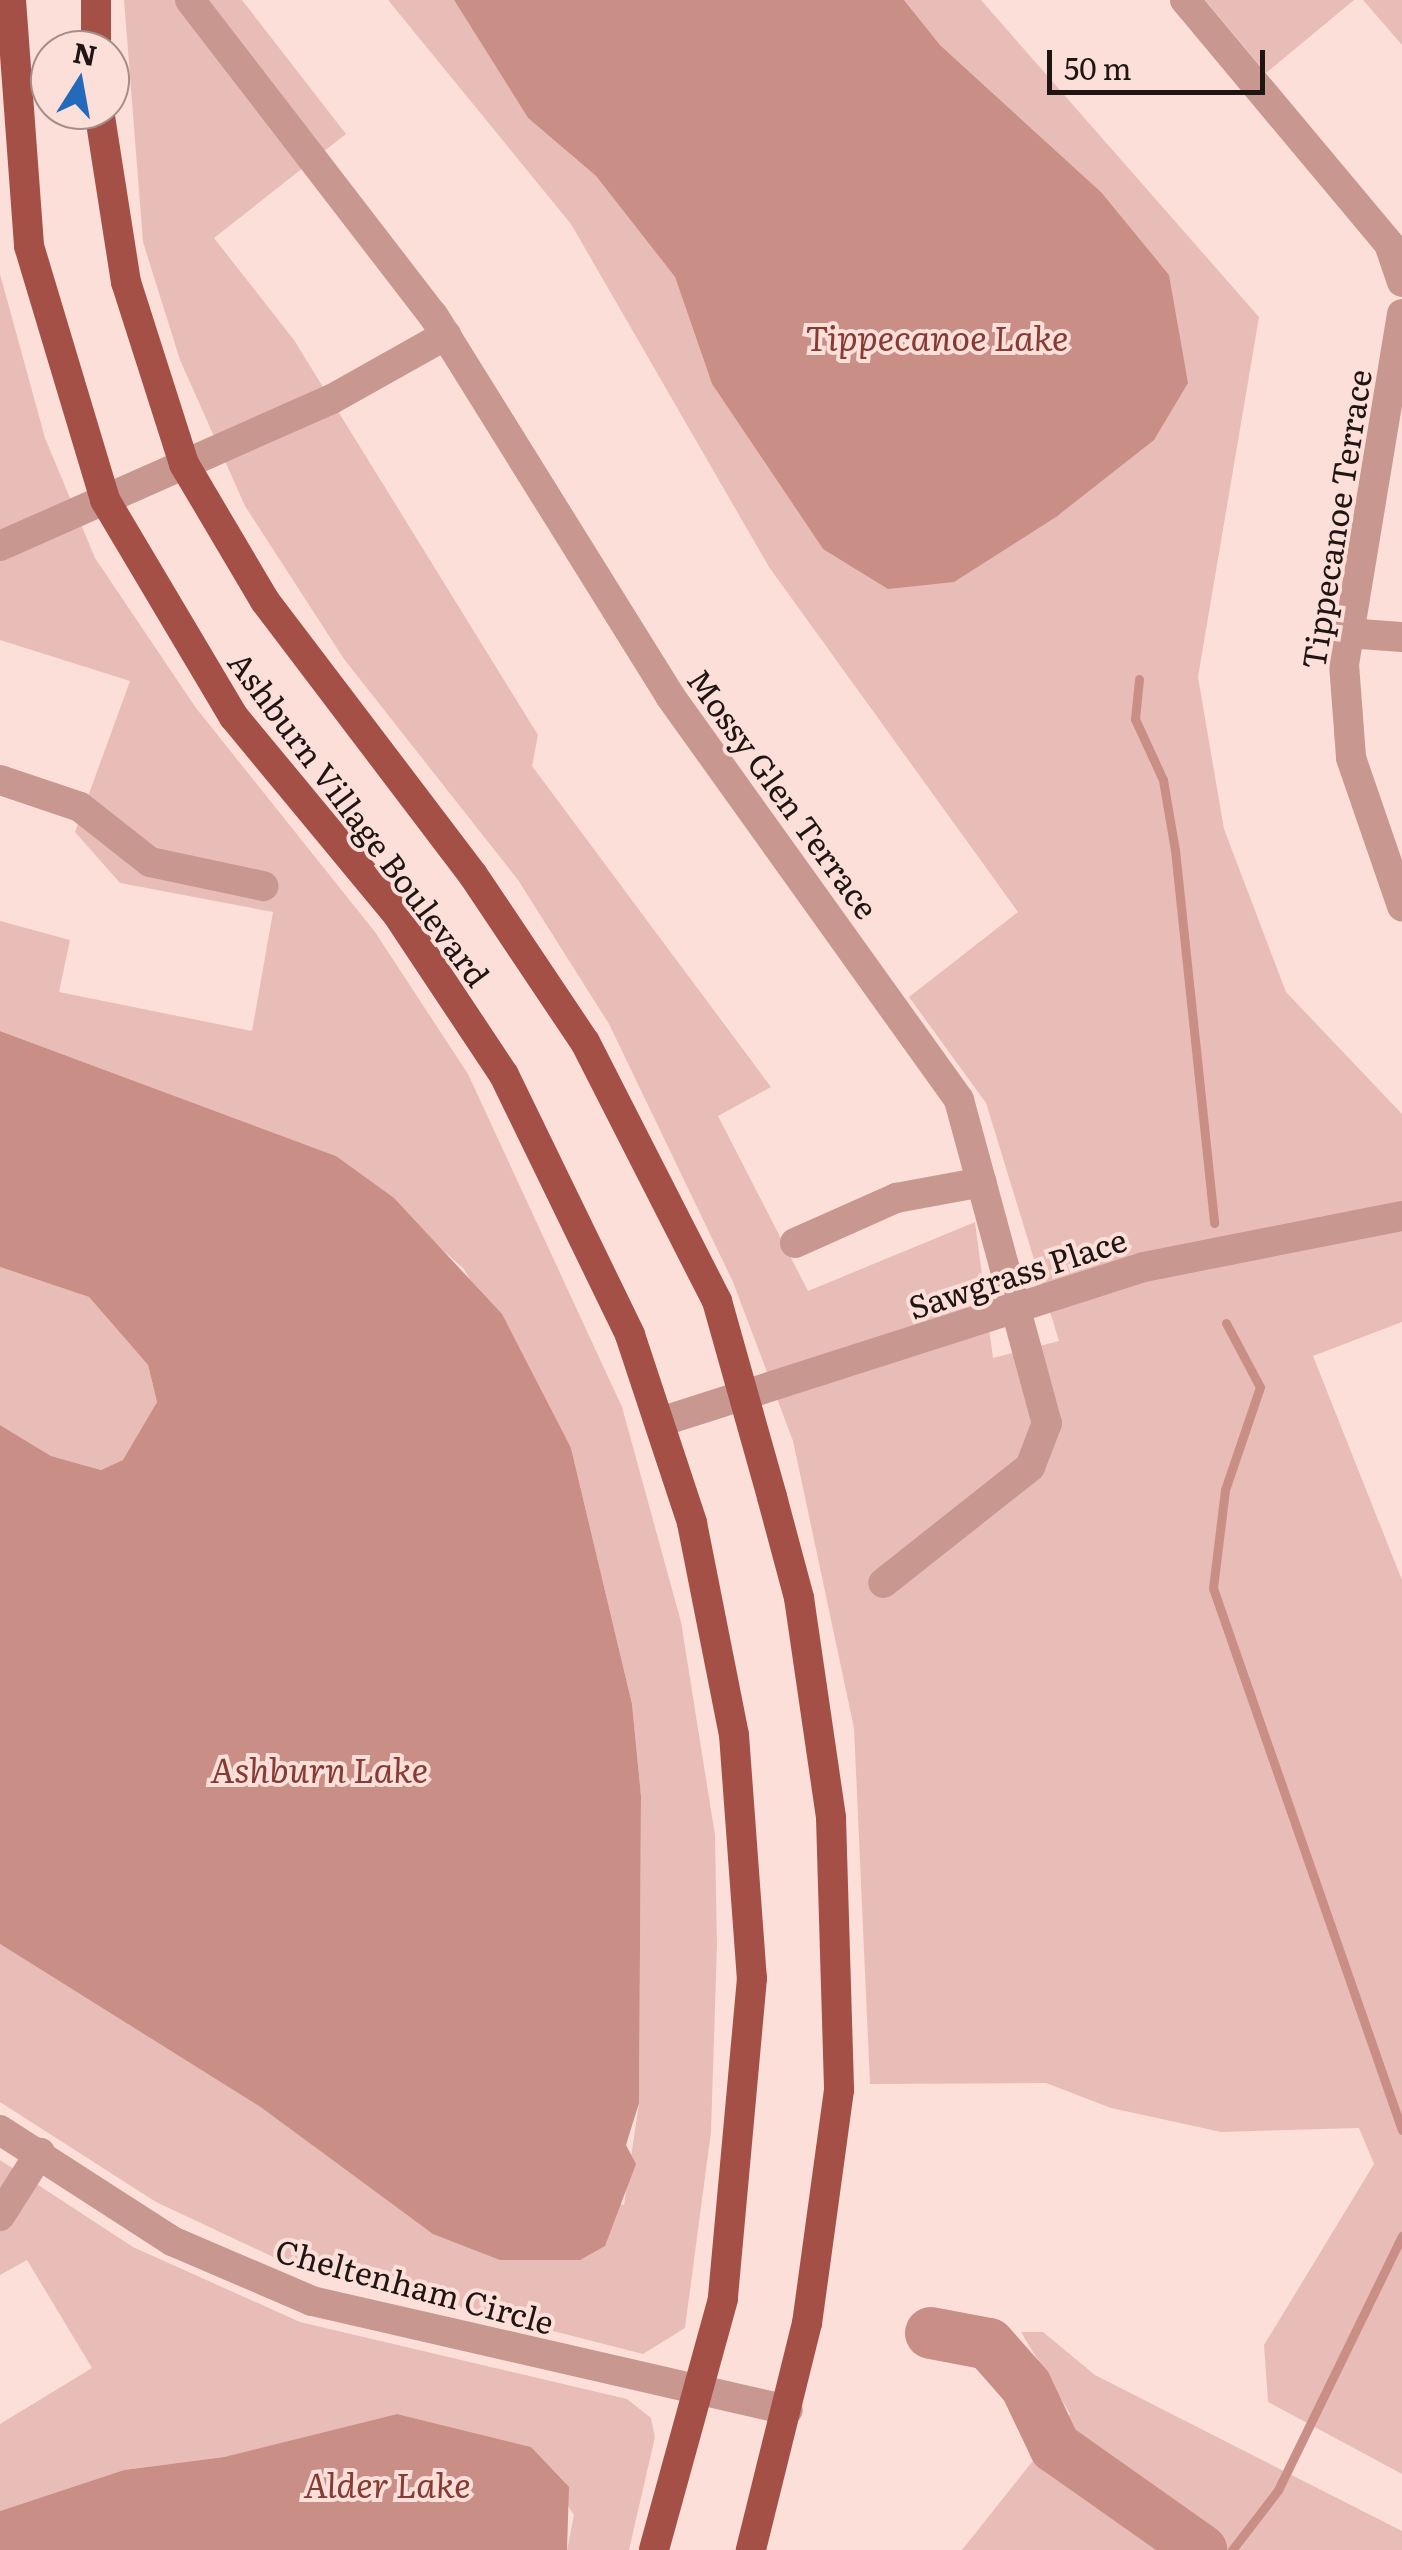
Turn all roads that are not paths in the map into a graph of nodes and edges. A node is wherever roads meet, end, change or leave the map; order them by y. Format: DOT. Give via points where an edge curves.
graph roads {
  1 [pos="11,0"];
  2 [pos="96,0"];
  3 [pos="190,0"];
  4 [pos="1184,0"];
  5 [pos="96,30"];
  6 [pos="102,130"];
  7 [pos="1402,282"];
  8 [pos="1402,314"];
  9 [pos="446,335"];
  10 [pos="1394,402"];
  11 [pos="184,464"];
  12 [pos="105,500"];
  13 [pos="0,546"];
  14 [pos="1347,633"];
  15 [pos="1402,638"];
  16 [pos="0,780"];
  17 [pos="263,886"];
  18 [pos="1402,906"];
  19 [pos="982,1182"];
  20 [pos="1401,1220"];
  21 [pos="795,1243"];
  22 [pos="1013,1312"];
  23 [pos="741,1393"];
  24 [pos="660,1422"];
  25 [pos="883,1584"];
  26 [pos="0,2130"];
  27 [pos="40,2153"];
  28 [pos="0,2216"];
  29 [pos="704,2392"];
  30 [pos="788,2410"];
  31 [pos="654,2550"];
  32 [pos="751,2550"];
  1 -- 12 [label="main road, Ashburn Village Boulevard" via="29,246"];
  2 -- 5 [label="main road"];
  3 -- 9 [label="street, Mossy Glen Terrace"];
  4 -- 7 [label="street" via="1389,244"];
  6 -- 11 [label="main road, Ashburn Village Boulevard" via="126,282"];
  8 -- 10 [label="street, Tippecanoe Terrace"];
  9 -- 11 [label="street"];
  9 -- 19 [label="street, Mossy Glen Terrace" via="670,696 947,1079"];
  10 -- 14 [label="street, Tippecanoe Terrace"];
  11 -- 12 [label="street"];
  11 -- 23 [label="main road, Ashburn Village Boulevard" via="265,600 474,875 584,1042 717,1302"];
  12 -- 13 [label="street"];
  12 -- 24 [label="main road, Ashburn Village Boulevard" via="234,717 397,914 504,1075 550,1158"];
  14 -- 15 [label="street"];
  14 -- 18 [label="street, Tippecanoe Terrace" via="1351,758"];
  16 -- 17 [label="street" via="80,806 150,862"];
  19 -- 21 [label="street" via="896,1198"];
  19 -- 22 [label="street, Mossy Glen Terrace"];
  20 -- 22 [label="street, Sawgrass Place" via="1144,1268"];
  22 -- 23 [label="street, Sawgrass Place"];
  22 -- 25 [label="street, Mossy Glen Terrace" via="1044,1400 1043,1446"];
  23 -- 24 [label="street, Sawgrass Place"];
  23 -- 30 [label="main road, Ashburn Village Boulevard" via="811,1670 840,1974 828,2188"];
  24 -- 29 [label="main road, Ashburn Village Boulevard" via="716,1630 748,1838 748,2095"];
  26 -- 27 [label="street, Cheltenham Circle"];
  27 -- 28 [label="street"];
  27 -- 29 [label="street, Cheltenham Circle" via="172,2241 312,2301"];
  29 -- 30 [label="street, Cheltenham Circle"];
  29 -- 31 [label="main road, Ashburn Village Boulevard"];
  30 -- 32 [label="main road, Ashburn Village Boulevard"];
}
